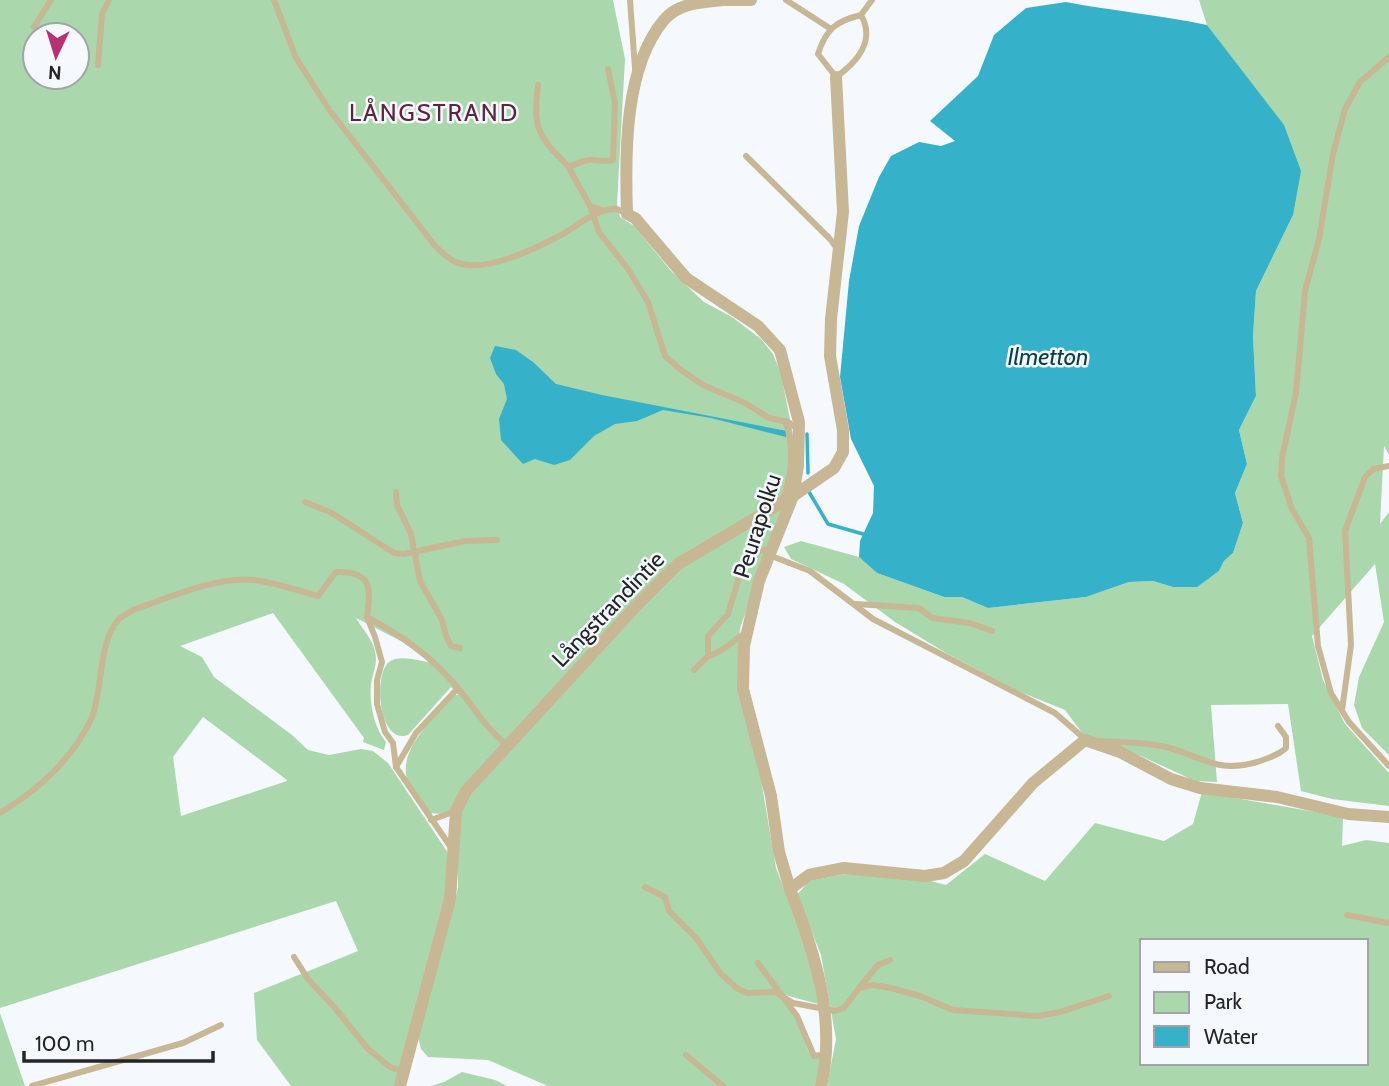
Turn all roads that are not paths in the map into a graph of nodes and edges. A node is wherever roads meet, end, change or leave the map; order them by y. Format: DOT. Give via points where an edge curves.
graph roads {
  1 [pos="51,0"];
  2 [pos="109,0"];
  3 [pos="274,0"];
  4 [pos="630,0"];
  5 [pos="724,0"];
  6 [pos="751,0"];
  7 [pos="786,0"];
  8 [pos="872,0"];
  9 [pos="861,15"];
  10 [pos="38,21"];
  11 [pos="831,29"];
  12 [pos="1389,57"];
  13 [pos="97,65"];
  14 [pos="608,69"];
  15 [pos="836,77"];
  16 [pos="635,81"];
  17 [pos="538,85"];
  18 [pos="746,156"];
  19 [pos="568,166"];
  20 [pos="590,206"];
  21 [pos="608,211"];
  22 [pos="626,214"];
  23 [pos="593,215"];
  24 [pos="839,252"];
  25 [pos="785,421"];
  26 [pos="799,429"];
  27 [pos="1389,466"];
  28 [pos="396,492"];
  29 [pos="793,496"];
  30 [pos="306,502"];
  31 [pos="781,503"];
  32 [pos="497,540"];
  33 [pos="414,552"];
  34 [pos="771,552"];
  35 [pos="856,604"];
  36 [pos="367,617"];
  37 [pos="992,631"];
  38 [pos="747,632"];
  39 [pos="460,648"];
  40 [pos="708,656"];
  41 [pos="694,670"];
  42 [pos="458,688"];
  43 [pos="1342,709"];
  44 [pos="1278,726"];
  45 [pos="1086,740"];
  46 [pos="411,742"];
  47 [pos="393,743"];
  48 [pos="507,745"];
  49 [pos="1389,766"];
  50 [pos="396,767"];
  51 [pos="456,811"];
  52 [pos="0,813"];
  53 [pos="1389,817"];
  54 [pos="431,820"];
  55 [pos="453,849"];
  56 [pos="645,887"];
  57 [pos="790,889"];
  58 [pos="1347,915"];
  59 [pos="1389,923"];
  60 [pos="294,957"];
  61 [pos="890,960"];
  62 [pos="758,963"];
  63 [pos="859,988"];
  64 [pos="783,996"];
  65 [pos="1109,996"];
  66 [pos="823,1010"];
  67 [pos="221,1025"];
  68 [pos="827,1054"];
  69 [pos="686,1055"];
  70 [pos="404,1072"];
  71 [pos="32,1086"];
  72 [pos="400,1086"];
  73 [pos="723,1086"];
  74 [pos="822,1086"];
  1 -- 10 [label="lane"];
  2 -- 13 [label="lane"];
  3 -- 23 [label="lane" via="296,58 330,111 436,247 454,261 470,266 527,252"];
  4 -- 16 [label="lane"];
  5 -- 6 [label="street"];
  5 -- 16 [label="street" via="689,3 664,19 645,51"];
  7 -- 11 [label="lane"];
  8 -- 9 [label="lane"];
  9 -- 11 [label="lane" via="844,19"];
  9 -- 15 [label="lane" via="866,38 862,53"];
  11 -- 15 [label="lane" via="818,54"];
  12 -- 43 [label="lane" via="1360,82 1339,131 1305,291 1296,393 1282,458 1281,476 1292,509 1309,538 1318,646 1331,693"];
  14 -- 19 [label="lane" via="614,103 613,160"];
  15 -- 24 [label="street, Långstrandintie" via="843,193"];
  16 -- 22 [label="street"];
  17 -- 19 [label="lane" via="539,134"];
  18 -- 24 [label="lane"];
  19 -- 20 [label="lane"];
  20 -- 21 [label="lane"];
  20 -- 23 [label="lane"];
  21 -- 22 [label="lane"];
  21 -- 23 [label="lane"];
  22 -- 26 [label="street, Peurapolku" via="635,218 686,278 758,326 780,350"];
  23 -- 25 [label="lane" via="599,232 648,302 664,356 703,385 769,418"];
  24 -- 29 [label="street, Långstrandintie" via="830,356 843,452 834,468"];
  25 -- 26 [label="lane"];
  25 -- 31 [label="lane" via="791,442 790,464"];
  26 -- 29 [label="street, Peurapolku"];
  27 -- 43 [label="lane" via="1373,469 1365,477 1345,531 1351,645"];
  28 -- 33 [label="lane"];
  29 -- 31 [label="street, Långstrandintie"];
  29 -- 34 [label="street, Peurapolku"];
  30 -- 33 [label="lane" via="332,513 394,553"];
  31 -- 48 [label="street, Långstrandintie" via="678,564"];
  32 -- 33 [label="lane" via="465,541"];
  33 -- 39 [label="lane" via="420,582 452,646"];
  34 -- 35 [label="lane" via="810,571"];
  34 -- 38 [label="street, Peurapolku"];
  34 -- 40 [label="lane" via="760,551 743,564 728,614 708,636"];
  35 -- 37 [label="lane" via="919,608 932,618"];
  35 -- 45 [label="lane" via="873,619 1055,713"];
  36 -- 42 [label="lane" via="414,645"];
  36 -- 47 [label="lane" via="382,662 377,704"];
  36 -- 52 [label="lane" via="370,590 353,571 336,572 318,596 273,583 231,580 132,610 111,632 101,688 80,738 38,787"];
  38 -- 40 [label="lane"];
  38 -- 57 [label="street, Peurapolku" via="743,689"];
  40 -- 41 [label="lane"];
  42 -- 46 [label="lane"];
  42 -- 48 [label="lane" via="492,733"];
  43 -- 49 [label="lane"];
  44 -- 45 [label="lane" via="1286,737 1286,748 1279,755 1229,767 1147,743"];
  45 -- 53 [label="street" via="1200,788"];
  45 -- 57 [label="street" via="1033,783 964,861 944,873 925,876 844,868 809,875"];
  46 -- 47 [label="lane"];
  46 -- 50 [label="lane"];
  47 -- 50 [label="lane"];
  48 -- 51 [label="street, Långstrandintie" via="466,791"];
  50 -- 54 [label="lane"];
  51 -- 54 [label="lane"];
  51 -- 55 [label="street, Långstrandintie"];
  54 -- 55 [label="lane"];
  55 -- 70 [label="street, Långstrandintie" via="450,899"];
  56 -- 64 [label="lane" via="665,897 670,911 738,989"];
  57 -- 66 [label="street, Peurapolku" via="813,949"];
  58 -- 59 [label="lane"];
  60 -- 70 [label="lane" via="368,1049"];
  61 -- 63 [label="lane" via="878,965"];
  62 -- 64 [label="lane"];
  63 -- 65 [label="lane" via="891,988 953,1010 1004,1015 1038,1016"];
  63 -- 66 [label="lane" via="844,1008"];
  64 -- 66 [label="lane"];
  64 -- 68 [label="lane" via="814,1056"];
  66 -- 68 [label="street, Peurapolku"];
  67 -- 71 [label="lane" via="183,1043"];
  68 -- 74 [label="street, Peurapolku"];
  69 -- 73 [label="lane"];
  70 -- 72 [label="street, Långstrandintie"];
}
